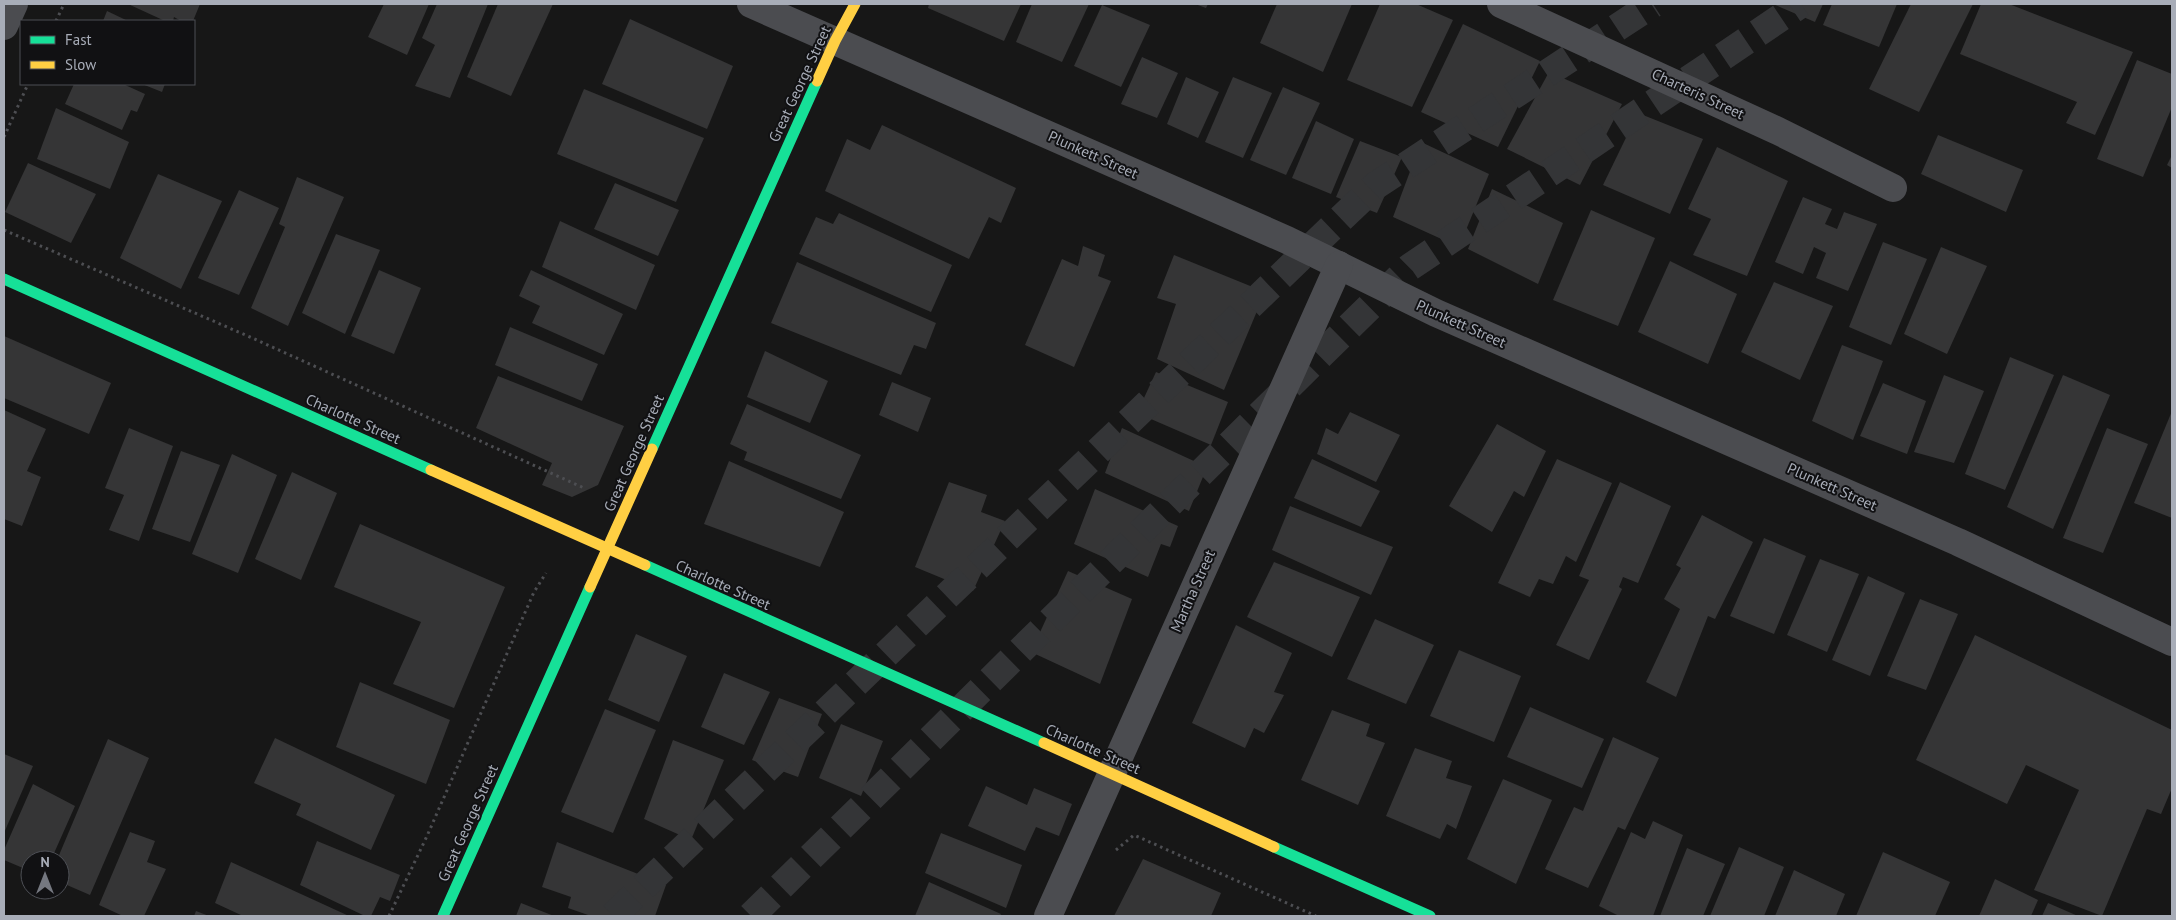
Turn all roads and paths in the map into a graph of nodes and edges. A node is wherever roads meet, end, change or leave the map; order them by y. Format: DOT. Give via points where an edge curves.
graph roads {
  1 [pos="14,4"];
  2 [pos="64,4"];
  3 [pos="751,4"];
  4 [pos="855,4"];
  5 [pos="1501,4"];
  6 [pos="56,20"];
  7 [pos="4,26"];
  8 [pos="835,41"];
  9 [pos="28,85"];
  10 [pos="4,137"];
  11 [pos="1893,188"];
  12 [pos="4,230"];
  13 [pos="1339,266"];
  14 [pos="4,279"];
  15 [pos="584,488"];
  16 [pos="607,550"];
  17 [pos="546,573"];
  18 [pos="2172,642"];
  19 [pos="1111,774"];
  20 [pos="1123,836"];
  21 [pos="1130,838"];
  22 [pos="1116,850"];
  23 [pos="389,916"];
  24 [pos="443,916"];
  25 [pos="1048,916"];
  26 [pos="1316,916"];
  27 [pos="1430,916"];
  1 -- 7 [label="street"];
  2 -- 6 [label="path"];
  3 -- 8 [label="street, Plunkett Street"];
  4 -- 8 [label="street, Great George Street"];
  5 -- 11 [label="street, Charteris Street"];
  8 -- 13 [label="street, Plunkett Street" via="1287,240"];
  8 -- 16 [label="street, Great George Street"];
  9 -- 10 [label="path"];
  12 -- 15 [label="path"];
  13 -- 18 [label="street, Plunkett Street" via="1436,313 1948,538"];
  13 -- 19 [label="street, Martha Street"];
  14 -- 16 [label="street, Charlotte Street"];
  16 -- 19 [label="street, Charlotte Street"];
  16 -- 24 [label="street, Great George Street"];
  17 -- 23 [label="path" via="534,592"];
  19 -- 25 [label="street, Martha Street"];
  19 -- 27 [label="street, Charlotte Street"];
  20 -- 21 [label="path"];
  21 -- 22 [label="path"];
  21 -- 26 [label="path" via="1134,834"];
}
